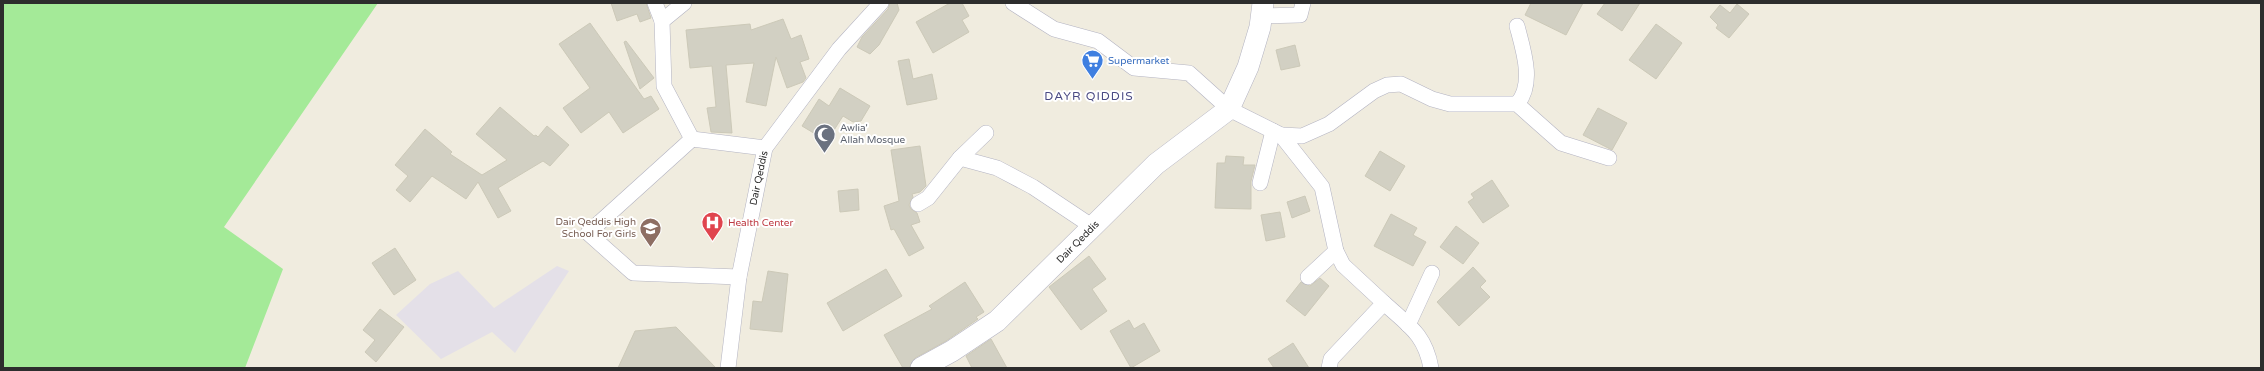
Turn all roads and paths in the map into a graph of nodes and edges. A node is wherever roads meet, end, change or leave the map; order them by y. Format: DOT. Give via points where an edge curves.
graph roads {
  1 [pos="655,3"];
  2 [pos="684,3"];
  3 [pos="881,3"];
  4 [pos="1013,3"];
  5 [pos="1303,3"];
  6 [pos="1262,10"];
  7 [pos="662,21"];
  8 [pos="1517,26"];
  9 [pos="1517,104"];
  10 [pos="1229,109"];
  11 [pos="986,133"];
  12 [pos="1277,133"];
  13 [pos="692,139"];
  14 [pos="765,148"];
  15 [pos="960,158"];
  16 [pos="1609,158"];
  17 [pos="1260,183"];
  18 [pos="918,204"];
  19 [pos="1094,227"];
  20 [pos="1336,251"];
  21 [pos="1432,273"];
  22 [pos="739,277"];
  23 [pos="1308,277"];
  24 [pos="1384,303"];
  25 [pos="1408,325"];
  26 [pos="728,368"];
  27 [pos="921,368"];
  28 [pos="1329,368"];
  29 [pos="1431,368"];
  1 -- 7 [label="street"];
  2 -- 7 [label="street"];
  3 -- 14 [label="street, Dair Qeddis" via="839,49"];
  4 -- 10 [label="street" via="1054,29 1098,41 1134,68 1189,73"];
  5 -- 6 [label="street" via="1300,15"];
  6 -- 10 [label="main road, Dair Qeddis" via="1248,67"];
  7 -- 13 [label="street" via="664,86"];
  8 -- 9 [label="street" via="1526,62 1524,96"];
  9 -- 12 [label="street" via="1450,104 1432,99 1401,84 1387,85 1374,91 1329,124 1302,136"];
  9 -- 16 [label="street" via="1561,143"];
  10 -- 12 [label="street"];
  10 -- 19 [label="main road, Dair Qeddis" via="1156,164"];
  11 -- 15 [label="street"];
  12 -- 17 [label="street"];
  12 -- 20 [label="street" via="1322,187"];
  13 -- 14 [label="street"];
  13 -- 22 [label="street" via="588,233 633,273"];
  14 -- 22 [label="street, Dair Qeddis"];
  15 -- 18 [label="street" via="928,198"];
  15 -- 19 [label="street" via="997,168 1033,187"];
  19 -- 27 [label="main road, Dair Qeddis" via="997,321"];
  20 -- 23 [label="street"];
  20 -- 24 [label="street" via="1343,265"];
  21 -- 25 [label="street"];
  22 -- 26 [label="street, Dair Qeddis"];
  24 -- 25 [label="street"];
  24 -- 28 [label="street" via="1331,359"];
  25 -- 29 [label="street" via="1424,343"];
}
